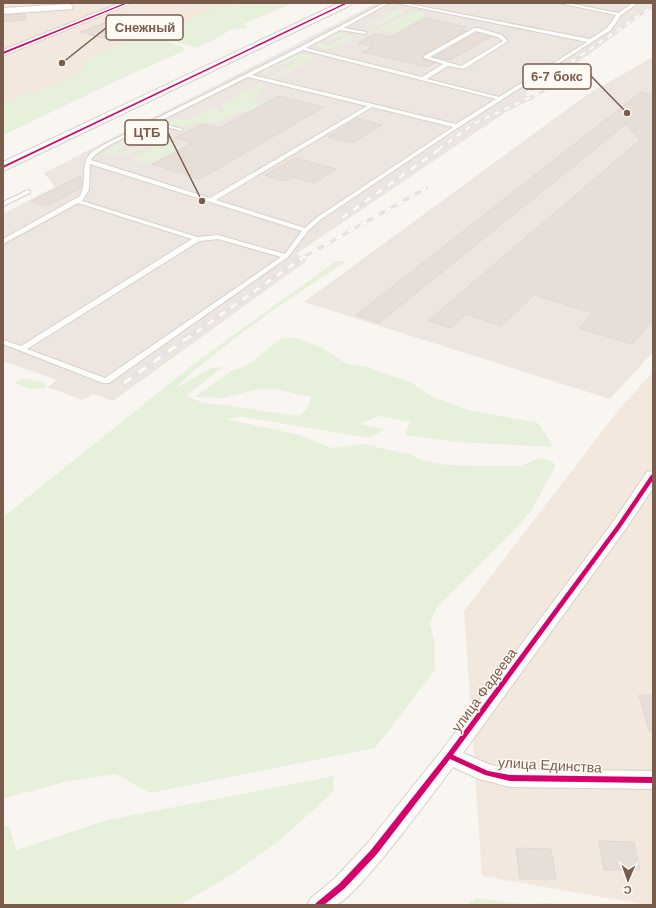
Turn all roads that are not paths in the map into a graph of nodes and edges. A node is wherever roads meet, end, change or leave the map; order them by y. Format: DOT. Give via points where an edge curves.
graph roads {
  1 [pos="128,3"];
  2 [pos="347,3"];
  3 [pos="387,3"];
  4 [pos="398,3"];
  5 [pos="561,3"];
  6 [pos="636,3"];
  7 [pos="70,7"];
  8 [pos="3,11"];
  9 [pos="619,14"];
  10 [pos="500,23"];
  11 [pos="339,28"];
  12 [pos="485,31"];
  13 [pos="364,33"];
  14 [pos="591,41"];
  15 [pos="302,48"];
  16 [pos="3,53"];
  17 [pos="446,64"];
  18 [pos="247,75"];
  19 [pos="423,79"];
  20 [pos="502,99"];
  21 [pos="372,105"];
  22 [pos="153,122"];
  23 [pos="457,126"];
  24 [pos="180,130"];
  25 [pos="88,161"];
  26 [pos="3,167"];
  27 [pos="28,192"];
  28 [pos="211,200"];
  29 [pos="77,201"];
  30 [pos="3,204"];
  31 [pos="306,230"];
  32 [pos="196,239"];
  33 [pos="3,242"];
  34 [pos="286,256"];
  35 [pos="3,342"];
  36 [pos="22,349"];
  37 [pos="653,476"];
  38 [pos="449,756"];
  39 [pos="653,780"];
  40 [pos="319,905"];
  1 -- 16 [label="street"];
  2 -- 26 [label="street"];
  3 -- 11 [label="lane"];
  4 -- 10 [label="lane"];
  5 -- 9 [label="lane"];
  6 -- 9 [label="lane"];
  7 -- 8 [label="street"];
  9 -- 14 [label="lane" via="608,29"];
  10 -- 12 [label="lane"];
  10 -- 14 [label="lane"];
  11 -- 13 [label="lane"];
  11 -- 15 [label="lane"];
  12 -- 17 [label="lane" via="476,29 426,57"];
  12 -- 17 [label="lane" via="506,41 462,68"];
  14 -- 20 [label="lane"];
  15 -- 18 [label="lane"];
  15 -- 19 [label="lane"];
  17 -- 19 [label="lane"];
  18 -- 21 [label="lane"];
  18 -- 22 [label="lane"];
  19 -- 20 [label="lane"];
  20 -- 23 [label="lane"];
  21 -- 23 [label="lane"];
  21 -- 28 [label="lane"];
  22 -- 24 [label="lane"];
  22 -- 25 [label="lane" via="105,146"];
  23 -- 31 [label="lane" via="318,219"];
  25 -- 28 [label="lane"];
  25 -- 29 [label="lane" via="85,194"];
  27 -- 30 [label="lane"];
  28 -- 31 [label="lane"];
  29 -- 32 [label="lane"];
  29 -- 33 [label="lane"];
  31 -- 34 [label="lane"];
  32 -- 34 [label="lane" via="218,237"];
  32 -- 36 [label="lane"];
  34 -- 36 [label="lane" via="106,381"];
  35 -- 36 [label="lane"];
  37 -- 38 [label="street, улица Фадеева"];
  38 -- 39 [label="street, улица Единства" via="487,773 510,778"];
  38 -- 40 [label="street, улица Фадеева" via="374,852 342,886"];
}
